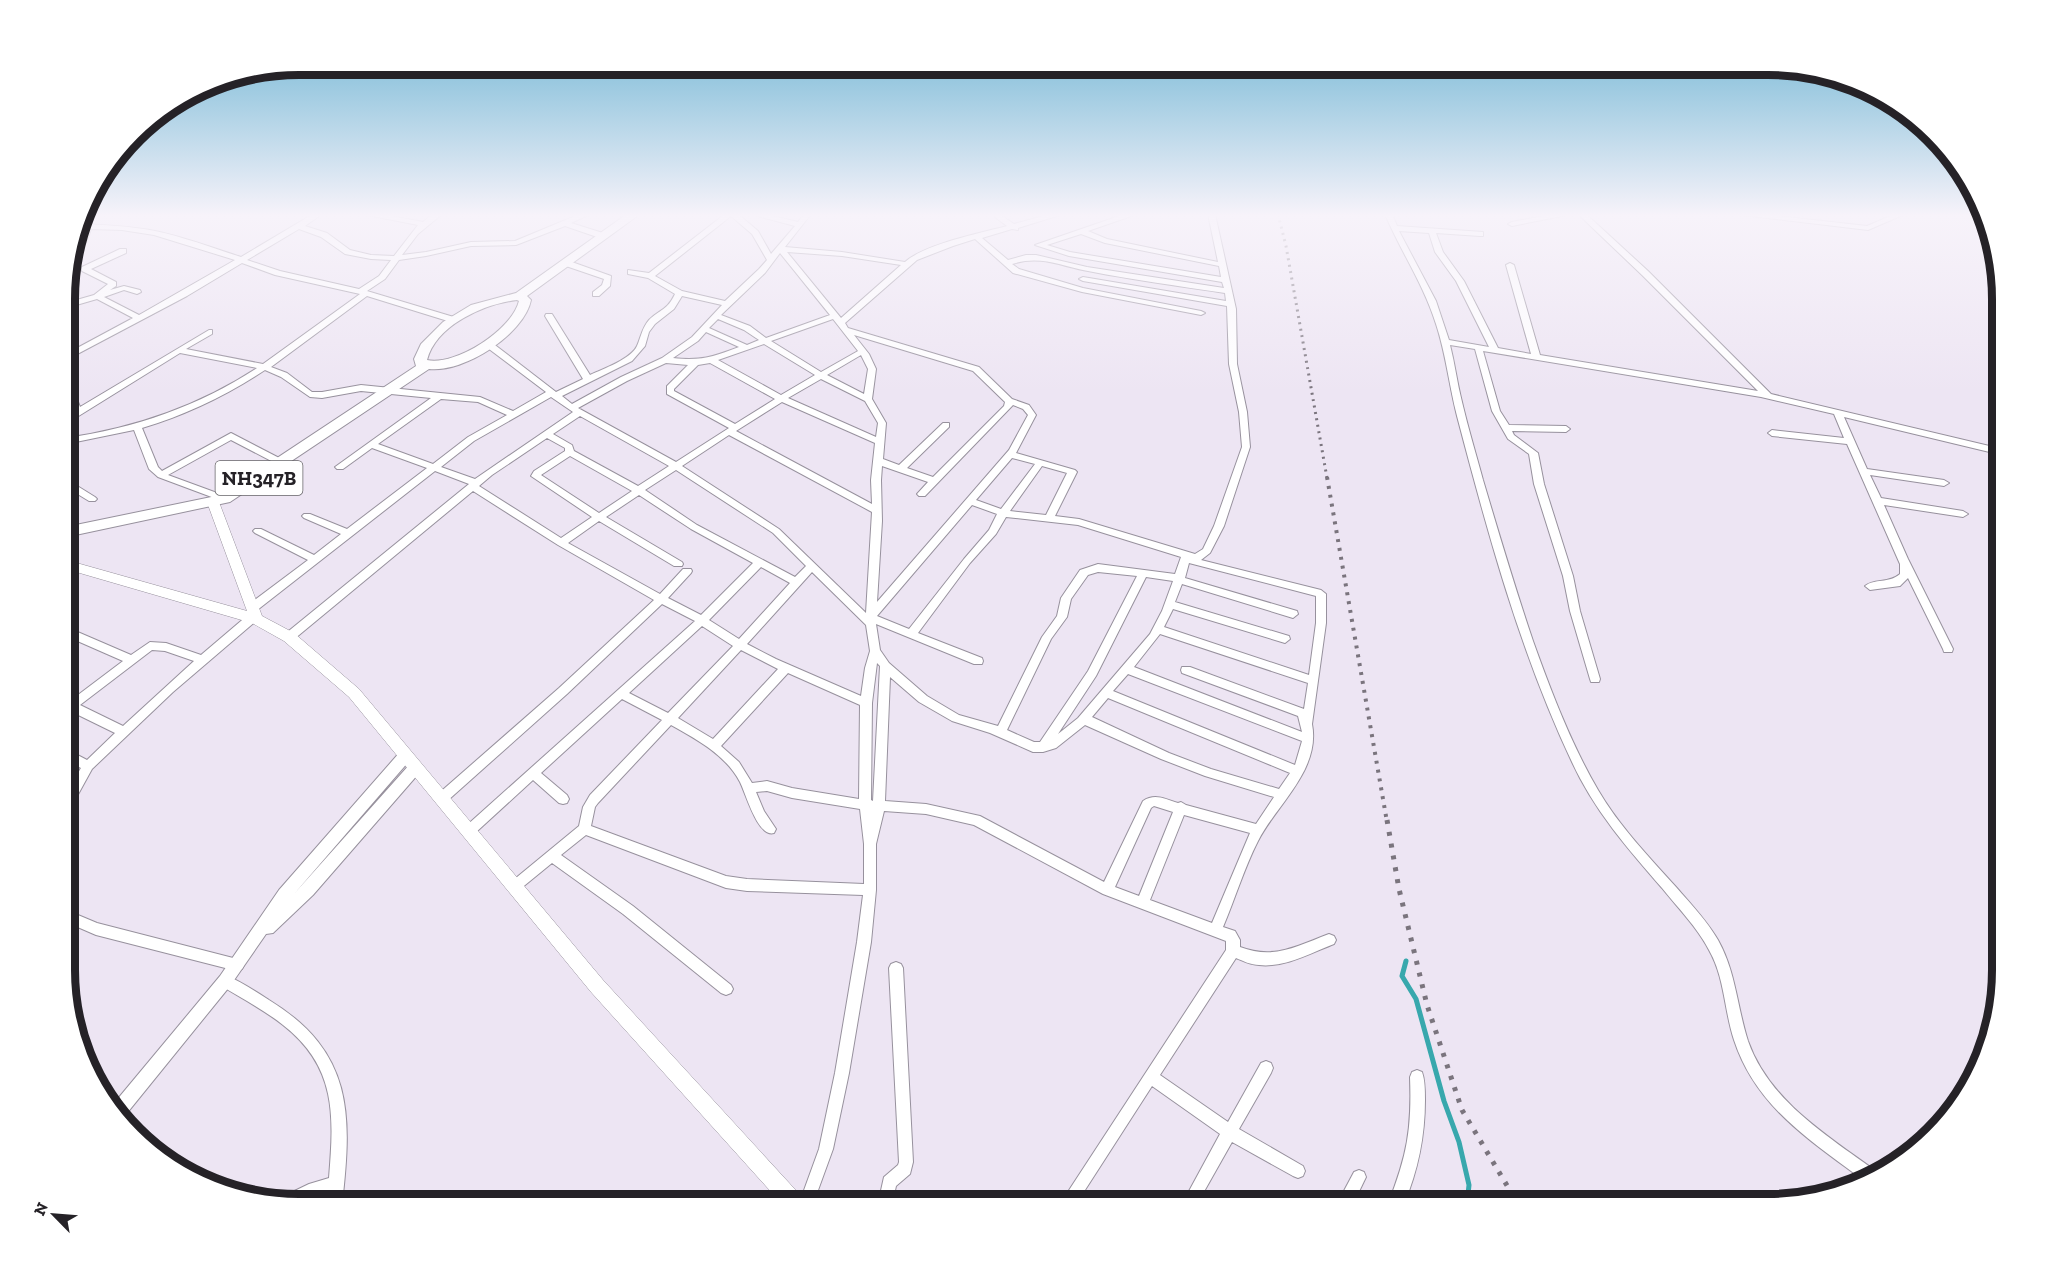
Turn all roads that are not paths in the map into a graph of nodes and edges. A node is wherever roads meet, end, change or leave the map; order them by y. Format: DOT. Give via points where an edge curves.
graph roads {
  1 [pos="93,273"];
  2 [pos="217,273"];
  3 [pos="279,273"];
  4 [pos="386,273"];
  5 [pos="551,273"];
  6 [pos="595,273"];
  7 [pos="637,273"];
  8 [pos="655,273"];
  9 [pos="759,273"];
  10 [pos="800,273"];
  11 [pos="896,273"];
  12 [pos="1024,273"];
  13 [pos="1114,273"];
  14 [pos="1185,273"];
  15 [pos="1225,273"];
  16 [pos="1418,273"];
  17 [pos="1454,273"];
  18 [pos="1512,273"];
  19 [pos="1644,273"];
  20 [pos="651,276"];
  21 [pos="1083,279"];
  22 [pos="1226,280"];
  23 [pos="1227,291"];
  24 [pos="137,292"];
  25 [pos="363,292"];
  26 [pos="679,293"];
  27 [pos="596,294"];
  28 [pos="97,296"];
  29 [pos="519,296"];
  30 [pos="75,303"];
  31 [pos="727,304"];
  32 [pos="1230,304"];
  33 [pos="1201,313"];
  34 [pos="549,316"];
  35 [pos="717,316"];
  36 [pos="139,318"];
  37 [pos="454,320"];
  38 [pos="840,323"];
  39 [pos="705,328"];
  40 [pos="209,333"];
  41 [pos="767,340"];
  42 [pos="1446,342"];
  43 [pos="488,344"];
  44 [pos="745,347"];
  45 [pos="1478,347"];
  46 [pos="1494,350"];
  47 [pos="77,351"];
  48 [pos="182,351"];
  49 [pos="863,351"];
  50 [pos="1536,356"];
  51 [pos="666,360"];
  52 [pos="711,360"];
  53 [pos="695,363"];
  54 [pos="426,365"];
  55 [pos="265,367"];
  56 [pos="820,375"];
  57 [pos="587,378"];
  58 [pos="391,391"];
  59 [pos="553,394"];
  60 [pos="439,396"];
  61 [pos="1768,396"];
  62 [pos="780,398"];
  63 [pos="868,399"];
  64 [pos="1009,401"];
  65 [pos="576,410"];
  66 [pos="1837,411"];
  67 [pos="75,414"];
  68 [pos="512,414"];
  69 [pos="946,425"];
  70 [pos="137,427"];
  71 [pos="1506,428"];
  72 [pos="731,429"];
  73 [pos="1566,429"];
  74 [pos="1772,433"];
  75 [pos="548,435"];
  76 [pos="75,439"];
  77 [pos="1850,441"];
  78 [pos="880,442"];
  79 [pos="371,445"];
  80 [pos="1992,450"];
  81 [pos="570,452"];
  82 [pos="1010,454"];
  83 [pos="878,461"];
  84 [pos="1041,462"];
  85 [pos="282,463"];
  86 [pos="675,465"];
  87 [pos="434,467"];
  88 [pos="340,468"];
  89 [pos="900,469"];
  90 [pos="1863,471"];
  91 [pos="161,475"];
  92 [pos="934,481"];
  93 [pos="1944,483"];
  94 [pos="474,485"];
  95 [pos="75,488"];
  96 [pos="638,490"];
  97 [pos="922,494"];
  98 [pos="92,499"];
  99 [pos="219,500"];
  100 [pos="970,501"];
  101 [pos="1877,501"];
  102 [pos="877,511"];
  103 [pos="1003,513"];
  104 [pos="1963,514"];
  105 [pos="307,516"];
  106 [pos="1050,517"];
  107 [pos="599,518"];
  108 [pos="75,529"];
  109 [pos="258,531"];
  110 [pos="347,533"];
  111 [pos="561,543"];
  112 [pos="1187,557"];
  113 [pos="314,559"];
  114 [pos="1903,559"];
  115 [pos="759,563"];
  116 [pos="678,564"];
  117 [pos="812,565"];
  118 [pos="75,569"];
  119 [pos="687,572"];
  120 [pos="1143,574"];
  121 [pos="1180,579"];
  122 [pos="796,582"];
  123 [pos="1870,586"];
  124 [pos="661,599"];
  125 [pos="1170,604"];
  126 [pos="1293,614"];
  127 [pos="253,615"];
  128 [pos="871,619"];
  129 [pos="702,621"];
  130 [pos="1158,629"];
  131 [pos="911,634"];
  132 [pos="75,635"];
  133 [pos="289,637"];
  134 [pos="1285,639"];
  135 [pos="740,645"];
  136 [pos="1948,649"];
  137 [pos="875,651"];
  138 [pos="130,659"];
  139 [pos="203,660"];
  140 [pos="978,661"];
  141 [pos="885,666"];
  142 [pos="786,668"];
  143 [pos="1126,669"];
  144 [pos="1186,670"];
  145 [pos="1594,679"];
  146 [pos="1312,680"];
  147 [pos="1106,693"];
  148 [pos="622,694"];
  149 [pos="75,700"];
  150 [pos="866,703"];
  151 [pos="75,708"];
  152 [pos="1084,719"];
  153 [pos="669,720"];
  154 [pos="1308,722"];
  155 [pos="124,732"];
  156 [pos="1001,732"];
  157 [pos="1308,739"];
  158 [pos="714,746"];
  159 [pos="1042,747"];
  160 [pos="75,759"];
  161 [pos="410,762"];
  162 [pos="88,766"];
  163 [pos="1298,771"];
  164 [pos="533,774"];
  165 [pos="75,787"];
  166 [pos="750,788"];
  167 [pos="1283,795"];
  168 [pos="442,798"];
  169 [pos="563,799"];
  170 [pos="872,805"];
  171 [pos="1181,807"];
  172 [pos="584,829"];
  173 [pos="770,829"];
  174 [pos="470,830"];
  175 [pos="1258,830"];
  176 [pos="552,856"];
  177 [pos="516,886"];
  178 [pos="870,890"];
  179 [pos="1107,890"];
  180 [pos="1143,902"];
  181 [pos="75,920"];
  182 [pos="1216,929"];
  183 [pos="1329,940"];
  184 [pos="1233,951"];
  185 [pos="237,964"];
  186 [pos="896,968"];
  187 [pos="225,981"];
  188 [pos="726,989"];
  189 [pos="1266,1068"];
  190 [pos="1151,1077"];
  191 [pos="1417,1077"];
  192 [pos="121,1105"];
  193 [pos="1230,1132"];
  194 [pos="1298,1171"];
  195 [pos="1865,1172"];
  196 [pos="1359,1177"];
  197 [pos="336,1184"];
  198 [pos="305,1194"];
  199 [pos="335,1194"];
  200 [pos="786,1194"];
  201 [pos="810,1194"];
  202 [pos="887,1194"];
  203 [pos="1074,1194"];
  204 [pos="1196,1194"];
  205 [pos="1350,1194"];
  206 [pos="1399,1194"];
  1 -- 28 [label="street" via="113,284"];
  2 -- 36 [label="street"];
  3 -- 25 [label="street"];
  4 -- 25 [label="street"];
  5 -- 29 [label="highway"];
  6 -- 27 [label="street" via="608,278 606,286"];
  7 -- 20 [label="street"];
  8 -- 20 [label="street"];
  9 -- 31 [label="street"];
  10 -- 38 [label="street"];
  11 -- 38 [label="street"];
  12 -- 33 [label="street" via="1082,290"];
  13 -- 23 [label="street"];
  14 -- 22 [label="street"];
  15 -- 22 [label="street"];
  16 -- 42 [label="street"];
  17 -- 46 [label="street"];
  18 -- 50 [label="street"];
  19 -- 61 [label="street"];
  20 -- 26 [label="street"];
  21 -- 32 [label="street"];
  22 -- 23 [label="street"];
  23 -- 32 [label="street"];
  24 -- 28 [label="street" via="124,288"];
  25 -- 37 [label="street"];
  25 -- 55 [label="street"];
  26 -- 31 [label="street"];
  26 -- 57 [label="street" via="670,311 646,330 637,353"];
  28 -- 30 [label="street"];
  28 -- 36 [label="street"];
  29 -- 37 [label="highway" via="493,299"];
  29 -- 43 [label="highway" via="525,300 522,313"];
  31 -- 35 [label="street"];
  32 -- 112 [label="street" via="1233,364 1246,447 1207,551 1196,558"];
  34 -- 57 [label="street"];
  35 -- 39 [label="street"];
  35 -- 41 [label="street"];
  36 -- 47 [label="street"];
  37 -- 54 [label="highway" via="422,351 420,359"];
  38 -- 41 [label="street"];
  38 -- 49 [label="street"];
  38 -- 64 [label="street" via="972,367"];
  39 -- 44 [label="street"];
  39 -- 51 [label="street"];
  40 -- 48 [label="street"];
  41 -- 44 [label="street"];
  41 -- 56 [label="street"];
  42 -- 45 [label="street"];
  42 -- 195 [label="street" via="1459,412 1534,658 1597,799 1700,922 1718,953 1732,993 1741,1041 1759,1079 1786,1112"];
  43 -- 54 [label="highway" via="453,363"];
  43 -- 59 [label="street"];
  44 -- 52 [label="street"];
  45 -- 46 [label="street"];
  45 -- 71 [label="street" via="1496,411"];
  46 -- 50 [label="street"];
  48 -- 55 [label="street"];
  48 -- 67 [label="street"];
  49 -- 56 [label="street"];
  49 -- 63 [label="street" via="872,369"];
  50 -- 61 [label="street"];
  51 -- 53 [label="street"];
  51 -- 65 [label="street" via="624,379"];
  52 -- 53 [label="street"];
  52 -- 62 [label="street"];
  53 -- 72 [label="street" via="674,382 670,392"];
  54 -- 58 [label="highway, NH347B"];
  55 -- 58 [label="street" via="310,394 362,388"];
  55 -- 70 [label="street" via="175,415"];
  56 -- 62 [label="street"];
  56 -- 63 [label="street"];
  57 -- 59 [label="street"];
  58 -- 60 [label="street"];
  58 -- 85 [label="highway, NH347B"];
  59 -- 65 [label="street"];
  59 -- 68 [label="street"];
  60 -- 68 [label="street" via="480,400"];
  60 -- 79 [label="street"];
  61 -- 66 [label="street"];
  62 -- 72 [label="street"];
  62 -- 78 [label="street"];
  63 -- 78 [label="street" via="882,423"];
  64 -- 82 [label="street" via="1030,409 1032,415"];
  64 -- 92 [label="street" via="1008,407"];
  65 -- 75 [label="street"];
  65 -- 86 [label="street"];
  66 -- 77 [label="street"];
  66 -- 80 [label="street"];
  68 -- 87 [label="street"];
  69 -- 89 [label="street"];
  70 -- 76 [label="street"];
  70 -- 91 [label="street" via="154,469"];
  71 -- 73 [label="street"];
  71 -- 145 [label="street" via="1511,437 1533,453"];
  72 -- 86 [label="street"];
  72 -- 102 [label="street"];
  74 -- 77 [label="street"];
  75 -- 81 [label="street" via="569,447"];
  75 -- 94 [label="street"];
  77 -- 90 [label="street"];
  78 -- 83 [label="street"];
  79 -- 87 [label="street"];
  79 -- 88 [label="street"];
  81 -- 96 [label="street"];
  81 -- 107 [label="street" via="536,476"];
  82 -- 84 [label="street"];
  82 -- 100 [label="street"];
  83 -- 89 [label="street"];
  83 -- 102 [label="street"];
  84 -- 103 [label="street"];
  84 -- 106 [label="street" via="1072,472"];
  85 -- 91 [label="street" via="231,436"];
  85 -- 99 [label="highway, NH347B"];
  86 -- 96 [label="street"];
  86 -- 117 [label="street" via="776,531"];
  87 -- 94 [label="street"];
  87 -- 110 [label="street"];
  89 -- 92 [label="street"];
  90 -- 93 [label="street"];
  90 -- 101 [label="street"];
  91 -- 99 [label="street"];
  92 -- 97 [label="street"];
  94 -- 111 [label="street"];
  94 -- 133 [label="street"];
  95 -- 98 [label="street"];
  96 -- 107 [label="street"];
  96 -- 115 [label="street"];
  99 -- 108 [label="highway, NH347B"];
  99 -- 127 [label="main road"];
  100 -- 103 [label="street"];
  100 -- 128 [label="street"];
  101 -- 104 [label="street"];
  101 -- 114 [label="street"];
  102 -- 128 [label="street"];
  103 -- 106 [label="street"];
  103 -- 131 [label="street" via="993,532"];
  105 -- 110 [label="street"];
  106 -- 112 [label="street" via="1079,522"];
  107 -- 111 [label="street"];
  107 -- 116 [label="street"];
  109 -- 113 [label="street"];
  110 -- 113 [label="street"];
  111 -- 124 [label="street"];
  112 -- 121 [label="street"];
  112 -- 146 [label="street" via="1321,594"];
  113 -- 127 [label="street"];
  114 -- 123 [label="street" via="1905,575 1896,583"];
  114 -- 136 [label="street"];
  115 -- 122 [label="street"];
  115 -- 129 [label="street"];
  117 -- 122 [label="street"];
  117 -- 128 [label="street"];
  118 -- 127 [label="main road"];
  119 -- 124 [label="street"];
  120 -- 121 [label="street"];
  120 -- 156 [label="street" via="1098,568 1084,572 1066,598 1062,617 1047,637"];
  120 -- 159 [label="street" via="1092,673"];
  121 -- 125 [label="street"];
  121 -- 126 [label="street"];
  122 -- 135 [label="street"];
  124 -- 129 [label="street"];
  124 -- 168 [label="street"];
  125 -- 130 [label="street"];
  125 -- 134 [label="street"];
  127 -- 133 [label="main road"];
  127 -- 139 [label="street"];
  128 -- 131 [label="street"];
  128 -- 137 [label="street"];
  129 -- 135 [label="street"];
  129 -- 148 [label="street"];
  130 -- 143 [label="street"];
  130 -- 146 [label="street"];
  131 -- 140 [label="street"];
  132 -- 138 [label="street"];
  133 -- 161 [label="main road" via="354,693"];
  135 -- 142 [label="street"];
  135 -- 153 [label="street"];
  137 -- 141 [label="street"];
  137 -- 150 [label="street"];
  138 -- 139 [label="street" via="157,645"];
  138 -- 149 [label="street"];
  139 -- 155 [label="street"];
  141 -- 156 [label="street" via="923,699 956,718"];
  141 -- 170 [label="street"];
  142 -- 150 [label="street"];
  142 -- 158 [label="street"];
  143 -- 147 [label="street"];
  143 -- 157 [label="street"];
  144 -- 154 [label="street" via="1302,713"];
  146 -- 154 [label="street"];
  147 -- 152 [label="street"];
  147 -- 163 [label="street"];
  148 -- 153 [label="street"];
  148 -- 164 [label="street"];
  150 -- 170 [label="street"];
  151 -- 155 [label="street"];
  152 -- 159 [label="street" via="1063,738"];
  152 -- 167 [label="street" via="1176,760"];
  153 -- 158 [label="street"];
  153 -- 172 [label="street" via="587,807"];
  154 -- 157 [label="street"];
  155 -- 162 [label="street"];
  156 -- 159 [label="street" via="1033,747"];
  157 -- 163 [label="street"];
  158 -- 166 [label="street" via="736,766"];
  160 -- 162 [label="street"];
  161 -- 168 [label="main road"];
  161 -- 185 [label="street" via="308,890 252,943"];
  162 -- 165 [label="street"];
  163 -- 167 [label="street"];
  164 -- 169 [label="street"];
  164 -- 174 [label="street"];
  166 -- 170 [label="street" via="767,786"];
  166 -- 173 [label="street" via="759,818"];
  167 -- 175 [label="street"];
  168 -- 174 [label="main road"];
  170 -- 178 [label="street"];
  170 -- 179 [label="street" via="926,809 976,820"];
  171 -- 175 [label="street"];
  171 -- 179 [label="street" via="1160,801 1147,805"];
  171 -- 180 [label="street"];
  172 -- 176 [label="street"];
  172 -- 178 [label="street" via="726,882"];
  174 -- 177 [label="main road"];
  175 -- 182 [label="street"];
  176 -- 177 [label="street"];
  176 -- 188 [label="street" via="628,910"];
  177 -- 200 [label="main road" via="597,986"];
  178 -- 201 [label="street" via="842,1073 826,1149"];
  179 -- 180 [label="street"];
  180 -- 182 [label="street"];
  181 -- 185 [label="street" via="96,929"];
  182 -- 184 [label="street" via="1230,935"];
  183 -- 184 [label="street" via="1269,958 1257,959"];
  184 -- 190 [label="street"];
  185 -- 187 [label="street"];
  186 -- 202 [label="street" via="906,1162 905,1169 889,1182"];
  187 -- 192 [label="street"];
  187 -- 197 [label="street" via="295,1026 319,1053 334,1080 340,1113"];
  189 -- 193 [label="street"];
  190 -- 193 [label="street"];
  190 -- 203 [label="street"];
  191 -- 206 [label="street" via="1416,1144"];
  193 -- 194 [label="street"];
  193 -- 204 [label="street"];
  196 -- 205 [label="street"];
  197 -- 198 [label="street"];
  197 -- 199 [label="street"];
}
